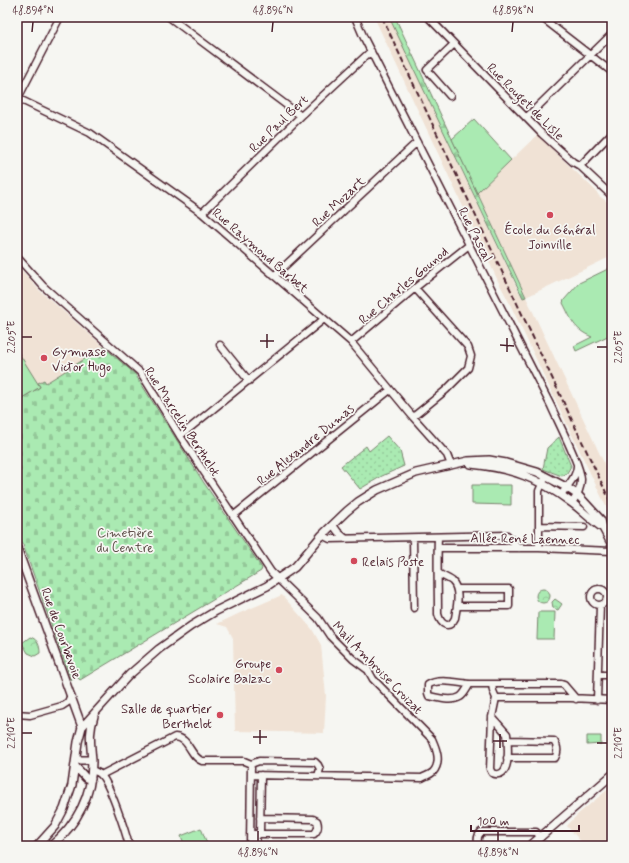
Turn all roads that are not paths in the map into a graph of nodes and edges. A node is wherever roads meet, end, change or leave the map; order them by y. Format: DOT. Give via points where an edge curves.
graph roads {
  1 [pos="60,17"];
  2 [pos="168,17"];
  3 [pos="355,17"];
  4 [pos="428,17"];
  5 [pos="541,17"];
  6 [pos="612,34"];
  7 [pos="454,44"];
  8 [pos="371,51"];
  9 [pos="590,55"];
  10 [pos="612,72"];
  11 [pos="450,96"];
  12 [pos="17,98"];
  13 [pos="301,116"];
  14 [pos="526,118"];
  15 [pos="612,133"];
  16 [pos="417,142"];
  17 [pos="580,166"];
  18 [pos="612,196"];
  19 [pos="202,213"];
  20 [pos="469,245"];
  21 [pos="17,257"];
  22 [pos="274,276"];
  23 [pos="415,288"];
  24 [pos="324,319"];
  25 [pos="351,342"];
  26 [pos="220,345"];
  27 [pos="249,381"];
  28 [pos="390,390"];
  29 [pos="413,417"];
  30 [pos="180,436"];
  31 [pos="576,462"];
  32 [pos="459,463"];
  33 [pos="451,465"];
  34 [pos="546,477"];
  35 [pos="542,484"];
  36 [pos="566,487"];
  37 [pos="578,494"];
  38 [pos="561,495"];
  39 [pos="572,503"];
  40 [pos="233,516"];
  41 [pos="333,524"];
  42 [pos="539,526"];
  43 [pos="584,527"];
  44 [pos="603,528"];
  45 [pos="322,535"];
  46 [pos="438,537"];
  47 [pos="345,538"];
  48 [pos="413,538"];
  49 [pos="612,545"];
  50 [pos="438,548"];
  51 [pos="519,548"];
  52 [pos="539,548"];
  53 [pos="612,550"];
  54 [pos="18,551"];
  55 [pos="438,574"];
  56 [pos="278,578"];
  57 [pos="457,589"];
  58 [pos="600,605"];
  59 [pos="457,606"];
  60 [pos="414,608"];
  61 [pos="309,610"];
  62 [pos="598,675"];
  63 [pos="612,675"];
  64 [pos="470,684"];
  65 [pos="492,684"];
  66 [pos="71,695"];
  67 [pos="496,698"];
  68 [pos="576,698"];
  69 [pos="598,700"];
  70 [pos="612,700"];
  71 [pos="17,714"];
  72 [pos="95,714"];
  73 [pos="492,716"];
  74 [pos="82,727"];
  75 [pos="508,740"];
  76 [pos="507,758"];
  77 [pos="92,760"];
  78 [pos="75,763"];
  79 [pos="251,764"];
  80 [pos="318,765"];
  81 [pos="92,770"];
  82 [pos="101,775"];
  83 [pos="251,775"];
  84 [pos="261,775"];
  85 [pos="612,775"];
  86 [pos="318,776"];
  87 [pos="333,776"];
  88 [pos="91,779"];
  89 [pos="260,818"];
  90 [pos="260,833"];
  91 [pos="250,834"];
  92 [pos="541,837"];
  93 [pos="37,846"];
  94 [pos="51,846"];
  95 [pos="129,846"];
  96 [pos="250,846"];
  97 [pos="256,846"];
  98 [pos="479,846"];
  99 [pos="530,846"];
  1 -- 12 [label="street"];
  2 -- 13 [label="street"];
  3 -- 8 [label="street, Rue Pascal"];
  4 -- 7 [label="street, Rue Rouget de Lisle"];
  5 -- 9 [label="street"];
  6 -- 9 [label="street"];
  7 -- 11 [label="street" via="427,70"];
  7 -- 14 [label="street, Rue Rouget de Lisle"];
  8 -- 13 [label="street, Rue Paul Bert"];
  8 -- 16 [label="street, Rue Pascal"];
  9 -- 10 [label="street"];
  9 -- 14 [label="street"];
  12 -- 19 [label="street, Rue Raymond Barbet" via="90,133"];
  13 -- 19 [label="street, Rue Paul Bert"];
  14 -- 17 [label="street, Rue Rouget de Lisle"];
  15 -- 17 [label="street"];
  16 -- 20 [label="street, Rue Pascal"];
  16 -- 22 [label="street, Rue Mozart"];
  17 -- 18 [label="street, Rue Rouget de Lisle"];
  19 -- 22 [label="street, Rue Raymond Barbet"];
  20 -- 23 [label="street, Rue Charles Gounod"];
  20 -- 31 [label="street, Rue Pascal" via="551,406"];
  21 -- 30 [label="street, Rue Marcelin Berthelot" via="43,286 141,373"];
  22 -- 24 [label="street, Rue Raymond Barbet"];
  23 -- 25 [label="street, Rue Charles Gounod"];
  23 -- 29 [label="street" via="468,347 471,356 468,368"];
  24 -- 25 [label="street, Rue Raymond Barbet"];
  24 -- 27 [label="street"];
  25 -- 28 [label="street, Rue Raymond Barbet"];
  26 -- 27 [label="street"];
  27 -- 30 [label="street"];
  28 -- 29 [label="street, Rue Raymond Barbet"];
  28 -- 40 [label="street, Rue Alexandre Dumas"];
  29 -- 33 [label="street, Rue Raymond Barbet" via="447,455"];
  30 -- 40 [label="street, Rue Marcelin Berthelot"];
  31 -- 36 [label="street" via="574,477"];
  31 -- 37 [label="street, Rue Pascal" via="582,479"];
  32 -- 33 [label="street"];
  32 -- 34 [label="street" via="474,460 498,461"];
  32 -- 35 [label="street" via="507,469"];
  33 -- 41 [label="street" via="416,473 378,490 358,502"];
  34 -- 35 [label="street"];
  34 -- 36 [label="street"];
  35 -- 38 [label="street"];
  35 -- 42 [label="street" via="539,490"];
  36 -- 37 [label="street"];
  36 -- 38 [label="street"];
  37 -- 39 [label="street, Rue Pascal"];
  37 -- 44 [label="street" via="601,520"];
  38 -- 39 [label="street"];
  39 -- 44 [label="street"];
  40 -- 56 [label="street, Rue Marcelin Berthelot" via="271,572"];
  41 -- 45 [label="street"];
  41 -- 47 [label="street"];
  42 -- 43 [label="street"];
  42 -- 52 [label="street"];
  44 -- 49 [label="street"];
  45 -- 47 [label="street" via="330,539"];
  45 -- 56 [label="street" via="295,567"];
  46 -- 48 [label="street"];
  46 -- 50 [label="street"];
  46 -- 51 [label="street" via="507,536"];
  47 -- 48 [label="street"];
  48 -- 60 [label="street"];
  50 -- 51 [label="street, Allée René Laennec"];
  50 -- 55 [label="street"];
  51 -- 52 [label="street, Allée René Laennec"];
  52 -- 53 [label="street, Allée René Laennec"];
  54 -- 66 [label="street, Rue de Courbevoie"];
  55 -- 57 [label="street" via="451,580"];
  55 -- 59 [label="street" via="438,614 443,624 454,621"];
  56 -- 61 [label="street, Rue Marcelin Berthelot"];
  56 -- 72 [label="street" via="267,586 216,610 174,637 130,675"];
  57 -- 59 [label="street"];
  57 -- 59 [label="street" via="509,590 509,606"];
  58 -- 62 [label="street"];
  61 -- 87 [label="street, Mail Ambroise Croizat" via="330,636 368,670 373,679 432,739 437,751 438,764 433,772 422,778"];
  62 -- 63 [label="street"];
  62 -- 69 [label="street"];
  64 -- 64 [label="street" via="432,682 428,685 428,693 429,696 454,699 460,697"];
  64 -- 65 [label="street"];
  65 -- 67 [label="street"];
  65 -- 68 [label="street" via="561,684"];
  66 -- 71 [label="street" via="68,702 62,706 30,715"];
  66 -- 74 [label="street, Rue de Courbevoie"];
  67 -- 68 [label="street"];
  67 -- 73 [label="street"];
  68 -- 69 [label="street"];
  69 -- 70 [label="street"];
  72 -- 74 [label="street"];
  72 -- 77 [label="street" via="90,730"];
  73 -- 75 [label="street" via="508,734"];
  73 -- 76 [label="street" via="490,772 503,772"];
  74 -- 78 [label="street"];
  75 -- 76 [label="street"];
  75 -- 76 [label="street" via="554,741 557,745 557,754 555,758"];
  77 -- 78 [label="street"];
  77 -- 81 [label="street"];
  78 -- 88 [label="street" via="86,778"];
  78 -- 93 [label="street" via="69,796 60,818 50,834"];
  79 -- 80 [label="street" via="259,761 315,762"];
  79 -- 82 [label="street" via="244,761 197,759 184,740 175,737"];
  79 -- 83 [label="street"];
  80 -- 86 [label="street"];
  80 -- 87 [label="street"];
  81 -- 82 [label="street"];
  81 -- 88 [label="street"];
  82 -- 95 [label="street" via="126,832"];
  83 -- 84 [label="street"];
  83 -- 91 [label="street"];
  84 -- 86 [label="street"];
  84 -- 89 [label="street"];
  85 -- 92 [label="street"];
  86 -- 87 [label="street"];
  88 -- 94 [label="street" via="85,802 75,821"];
  89 -- 90 [label="street"];
  89 -- 90 [label="street" via="313,819 319,827 314,834"];
  90 -- 91 [label="street"];
  90 -- 97 [label="street" via="256,837"];
  91 -- 96 [label="street"];
  92 -- 98 [label="street" via="536,832 481,832 478,835"];
  92 -- 99 [label="street"];
}
